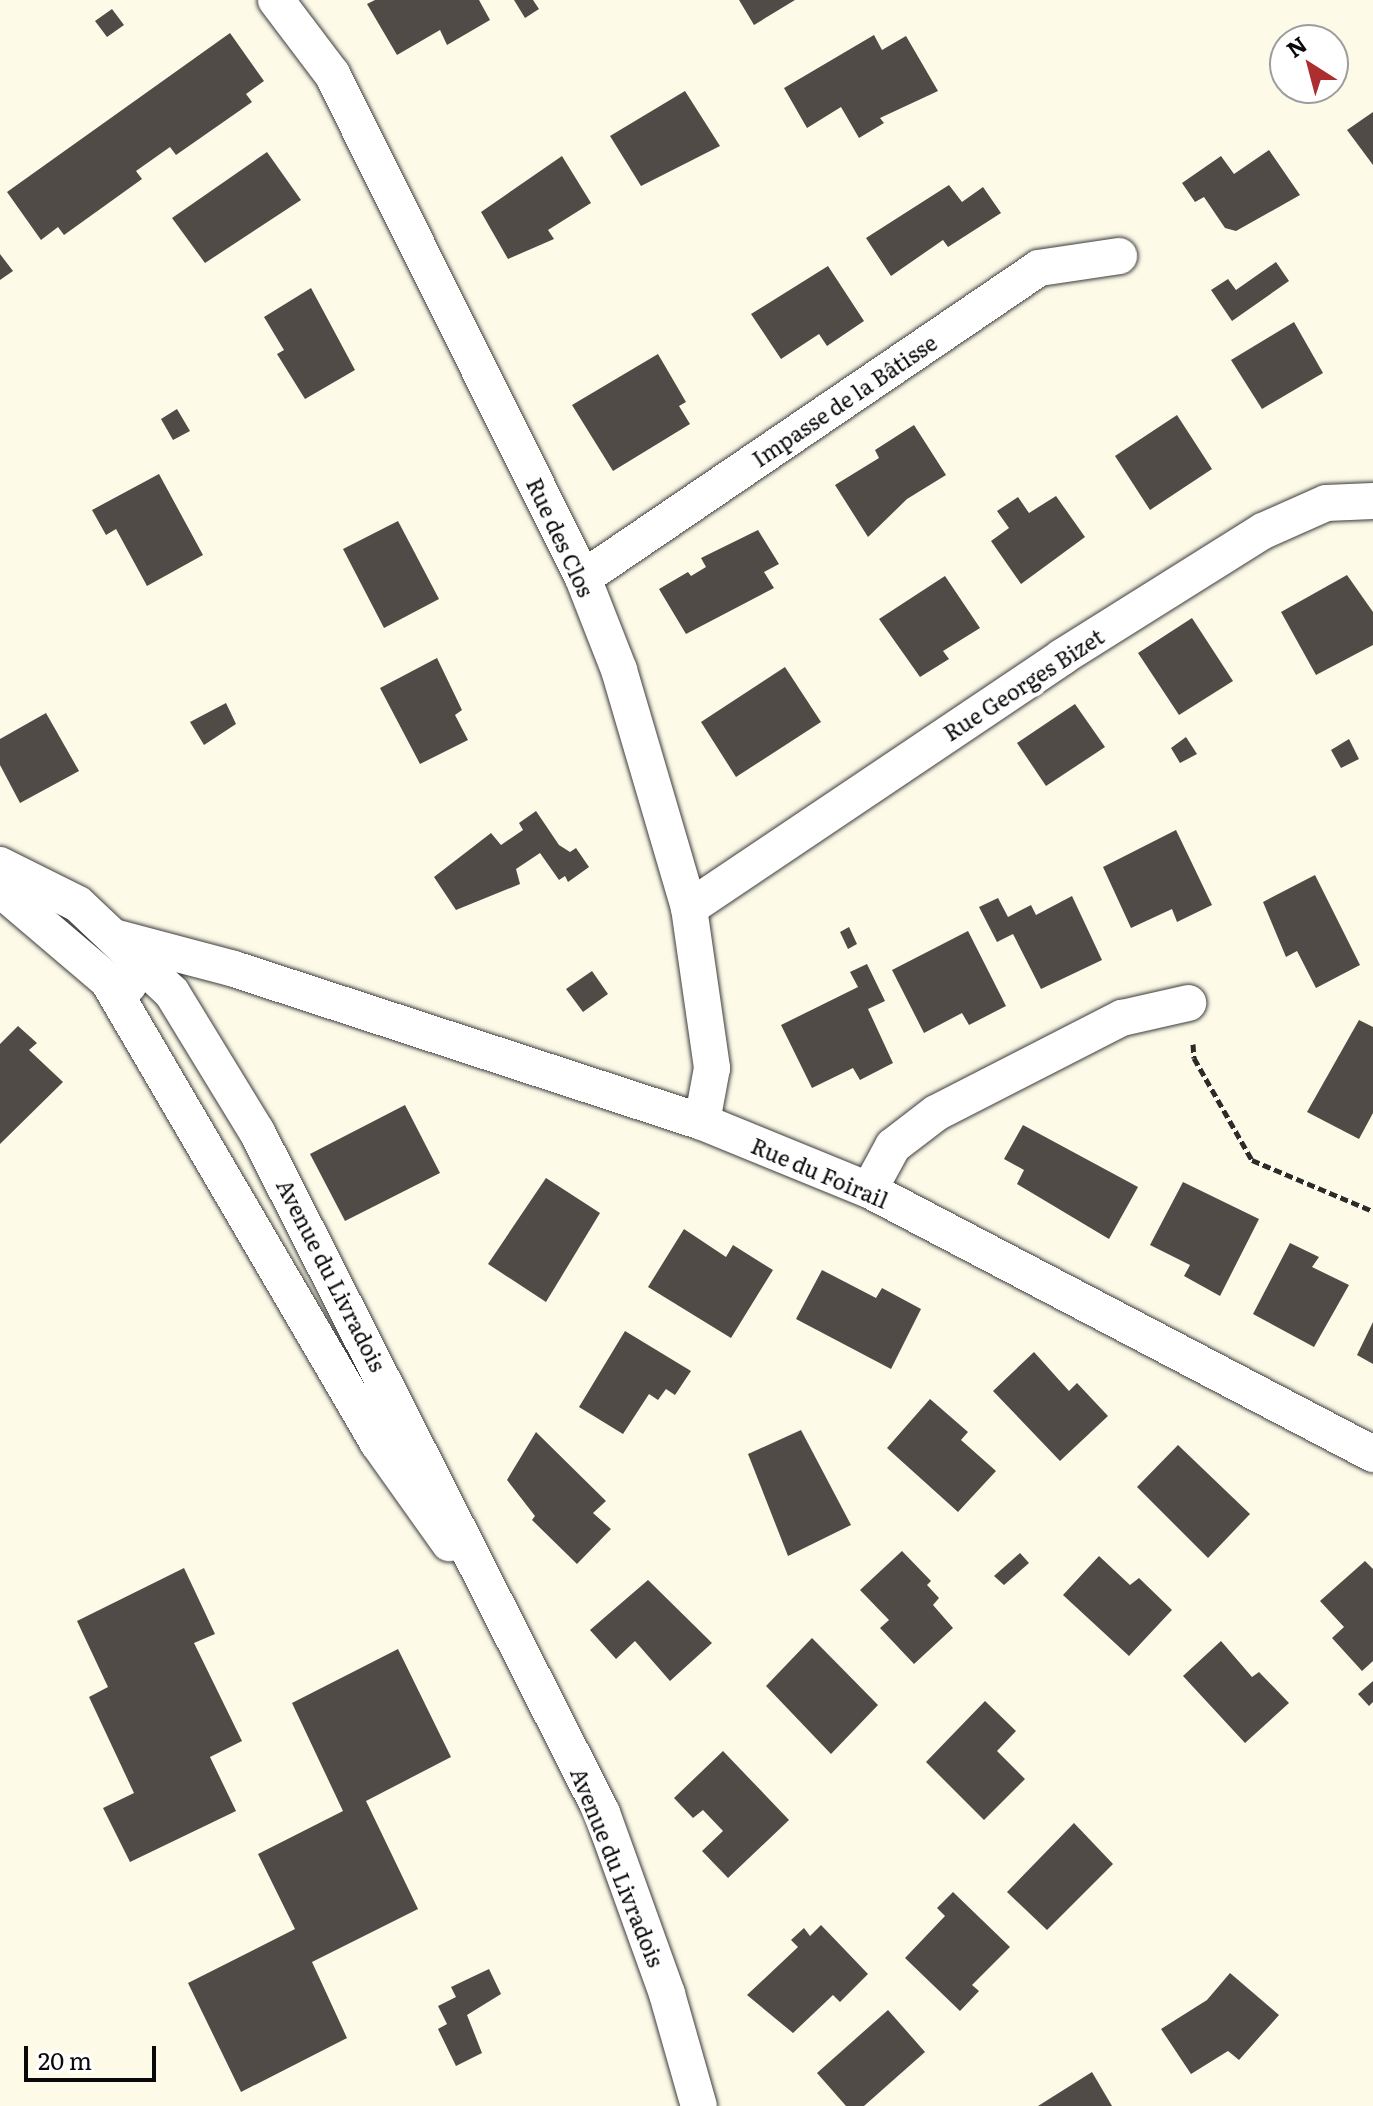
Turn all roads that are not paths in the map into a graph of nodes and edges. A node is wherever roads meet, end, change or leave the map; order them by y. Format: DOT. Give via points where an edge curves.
graph roads {
  1 [pos="276,0"];
  2 [pos="1119,256"];
  3 [pos="1373,501"];
  4 [pos="583,578"];
  5 [pos="0,865"];
  6 [pos="0,889"];
  7 [pos="689,908"];
  8 [pos="115,938"];
  9 [pos="234,969"];
  10 [pos="108,981"];
  11 [pos="172,993"];
  12 [pos="1188,1003"];
  13 [pos="702,1122"];
  14 [pos="869,1190"];
  15 [pos="1373,1454"];
  16 [pos="515,1636"];
  17 [pos="699,2106"];
  1 -- 4 [label="street, Rue des Clos" via="332,74"];
  2 -- 4 [label="street, Impasse de la Bâtisse" via="1039,268"];
  3 -- 7 [label="street, Rue Georges Bizet" via="1326,503 1263,531 1062,657"];
  4 -- 7 [label="street, Rue des Clos" via="619,670"];
  5 -- 8 [label="street, Rue du Foirail" via="78,904"];
  6 -- 10 [label="street"];
  7 -- 13 [label="street, Rue des Clos" via="712,1068"];
  8 -- 9 [label="street, Rue du Foirail"];
  8 -- 11 [label="street, Avenue du Livradois"];
  9 -- 11 [label="street"];
  9 -- 13 [label="street, Rue du Foirail"];
  10 -- 11 [label="street"];
  10 -- 16 [label="street, Avenue du Livradois" via="378,1443"];
  11 -- 16 [label="street, Avenue du Livradois" via="257,1132"];
  12 -- 14 [label="street" via="1122,1018 936,1113 893,1146"];
  13 -- 14 [label="street, Rue du Foirail"];
  14 -- 15 [label="street, Rue du Foirail"];
  16 -- 17 [label="street, Avenue du Livradois" via="602,1813 667,1994"];
}
